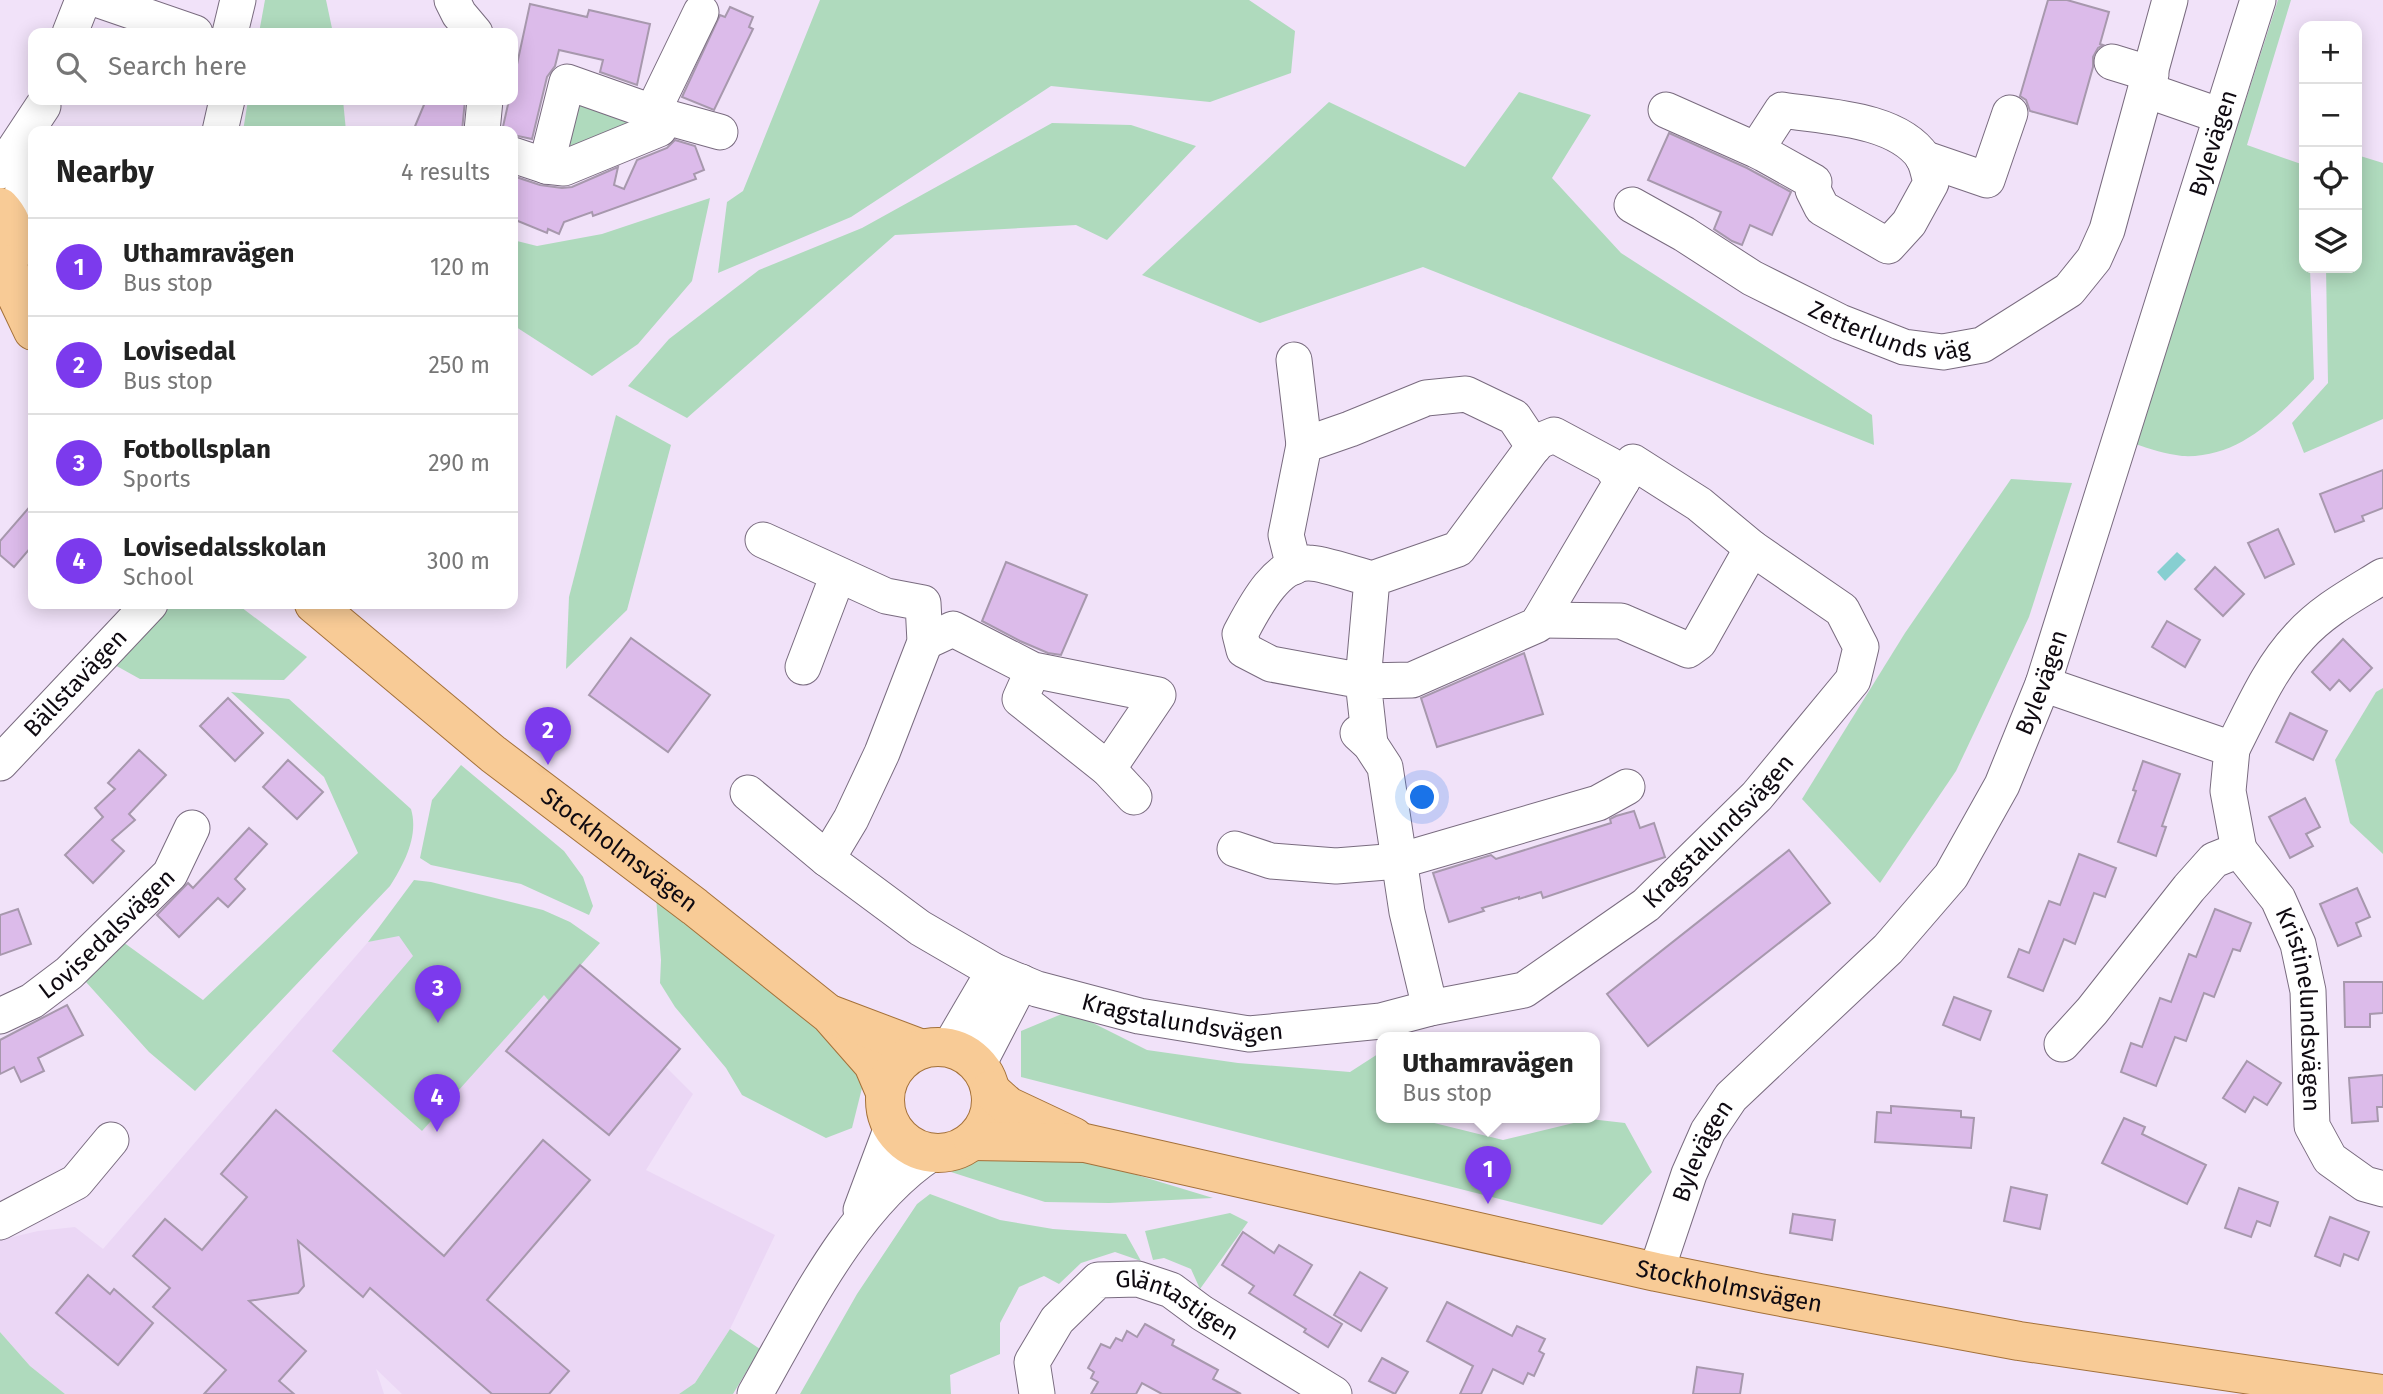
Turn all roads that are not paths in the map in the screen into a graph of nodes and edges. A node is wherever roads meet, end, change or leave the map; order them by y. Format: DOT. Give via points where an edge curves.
graph roads {
  1 [pos="83,0"];
  2 [pos="99,0"];
  3 [pos="238,0"];
  4 [pos="2170,0"];
  5 [pos="2258,0"];
  6 [pos="701,12"];
  7 [pos="72,28"];
  8 [pos="180,28"];
  9 [pos="231,28"];
  10 [pos="2112,62"];
  11 [pos="2148,82"];
  12 [pos="226,105"];
  13 [pos="485,105"];
  14 [pos="1666,110"];
  15 [pos="2010,113"];
  16 [pos="659,114"];
  17 [pos="2221,116"];
  18 [pos="221,126"];
  19 [pos="482,126"];
  20 [pos="28,132"];
  21 [pos="720,132"];
  22 [pos="1756,150"];
  23 [pos="518,157"];
  24 [pos="1923,158"];
  25 [pos="28,164"];
  26 [pos="546,166"];
  27 [pos="0,171"];
  28 [pos="1632,205"];
  29 [pos="6,243"];
  30 [pos="28,320"];
  31 [pos="0,323"];
  32 [pos="28,348"];
  33 [pos="1294,360"];
  34 [pos="1304,445"];
  35 [pos="1534,447"];
  36 [pos="1622,481"];
  37 [pos="763,540"];
  38 [pos="1752,548"];
  39 [pos="1294,567"];
  40 [pos="838,575"];
  41 [pos="2383,576"];
  42 [pos="1372,579"];
  43 [pos="145,609"];
  44 [pos="320,609"];
  45 [pos="1540,620"];
  46 [pos="925,642"];
  47 [pos="803,667"];
  48 [pos="1033,670"];
  49 [pos="1363,681"];
  50 [pos="2042,684"];
  51 [pos="2232,749"];
  52 [pos="0,763"];
  53 [pos="1108,769"];
  54 [pos="1627,787"];
  55 [pos="748,793"];
  56 [pos="1134,797"];
  57 [pos="191,828"];
  58 [pos="1235,849"];
  59 [pos="2239,850"];
  60 [pos="827,859"];
  61 [pos="1399,861"];
  62 [pos="1007,977"];
  63 [pos="1430,1008"];
  64 [pos="830,1015"];
  65 [pos="0,1016"];
  66 [pos="2062,1044"];
  67 [pos="960,1063"];
  68 [pos="888,1110"];
  69 [pos="111,1140"];
  70 [pos="973,1141"];
  71 [pos="1085,1143"];
  72 [pos="932,1153"];
  73 [pos="2383,1189"];
  74 [pos="0,1222"];
  75 [pos="853,1230"];
  76 [pos="1656,1272"];
  77 [pos="755,1394"];
  78 [pos="1037,1394"];
  79 [pos="1335,1394"];
  80 [pos="2381,1394"];
  1 -- 7 [label="street"];
  2 -- 8 [label="street"];
  3 -- 9 [label="street"];
  4 -- 11 [label="street, Zetterlunds väg"];
  5 -- 17 [label="street, Bylevägen"];
  6 -- 16 [label="street"];
  10 -- 11 [label="street"];
  11 -- 17 [label="street"];
  11 -- 28 [label="street, Zetterlunds väg" via="2107,230 2094,259 2069,290 1982,345 1943,352 1904,347 1840,322 1752,278"];
  12 -- 18 [label="street"];
  13 -- 19 [label="street"];
  14 -- 22 [label="street"];
  15 -- 24 [label="street" via="1987,180"];
  16 -- 21 [label="street"];
  16 -- 26 [label="street" via="659,129 565,168"];
  16 -- 26 [label="street" via="582,87"];
  17 -- 50 [label="street, Bylevägen"];
  20 -- 27 [label="street"];
  22 -- 24 [label="street" via="1782,110 1863,121 1900,136"];
  22 -- 24 [label="street" via="1814,182 1822,208 1888,246 1909,223 1931,183"];
  23 -- 26 [label="street"];
  25 -- 29 [label="street"];
  29 -- 30 [label="main road" via="14,291"];
  31 -- 32 [label="main road"];
  33 -- 34 [label="street"];
  34 -- 35 [label="street" via="1426,398 1466,394 1514,417"];
  34 -- 39 [label="street" via="1286,535"];
  35 -- 36 [label="street" via="1554,435 1610,466"];
  35 -- 42 [label="street" via="1458,549"];
  36 -- 38 [label="street, Kragstalundsvägen" via="1633,462 1699,504"];
  36 -- 45 [label="street"];
  37 -- 40 [label="street"];
  38 -- 45 [label="street" via="1699,642 1688,650 1621,621"];
  38 -- 63 [label="street, Kragstalundsvägen" via="1842,610 1861,647 1853,680 1757,796 1646,905 1524,990"];
  39 -- 42 [label="street" via="1307,563"];
  39 -- 49 [label="street" via="1282,572 1258,601 1240,634 1244,650 1270,664"];
  40 -- 46 [label="street" via="886,596 923,603"];
  40 -- 47 [label="street"];
  41 -- 51 [label="street, Kristinelundsvägen" via="2327,611 2299,636 2269,677"];
  42 -- 49 [label="street"];
  43 -- 52 [label="street, Bällstavägen"];
  44 -- 64 [label="main road, Stockholmsvägen" via="493,754 695,906"];
  45 -- 49 [label="street" via="1412,680"];
  46 -- 48 [label="street" via="953,629"];
  46 -- 60 [label="street" via="882,753"];
  48 -- 53 [label="street" via="1020,699"];
  48 -- 53 [label="street" via="1158,695"];
  49 -- 61 [label="street" via="1364,738 1385,767"];
  50 -- 51 [label="street"];
  50 -- 76 [label="street, Bylevägen" via="2002,785 1951,876 1888,949 1731,1097 1708,1130"];
  51 -- 59 [label="street, Kristinelundsvägen" via="2228,791"];
  53 -- 56 [label="street"];
  54 -- 61 [label="street" via="1598,803"];
  55 -- 60 [label="street, Kragstalundsvägen"];
  57 -- 65 [label="street, Lovisedalsvägen" via="170,874 69,973 32,1001"];
  58 -- 61 [label="street" via="1271,860 1336,866"];
  59 -- 66 [label="street" via="2214,860"];
  59 -- 73 [label="street, Kristinelundsvägen" via="2278,899 2298,944 2308,991 2312,1126 2330,1159 2365,1184"];
  60 -- 62 [label="street, Kragstalundsvägen" via="920,928"];
  61 -- 63 [label="street"];
  62 -- 63 [label="street, Kragstalundsvägen" via="1139,1016 1248,1034 1381,1021"];
  62 -- 67 [label="street"];
  64 -- 67 [label="main road, Stockholmsvägen"];
  64 -- 68 [label="main road, Stockholmsvägen" via="873,1064"];
  67 -- 68 [label="main road" via="898,1065"];
  67 -- 70 [label="main road" via="991,1107"];
  67 -- 71 [label="main road, Stockholmsvägen" via="1008,1106"];
  68 -- 72 [label="main road" via="904,1141"];
  68 -- 75 [label="street"];
  69 -- 74 [label="street" via="76,1182"];
  70 -- 71 [label="main road, Stockholmsvägen"];
  70 -- 72 [label="main road" via="957,1150"];
  71 -- 76 [label="main road, Stockholmsvägen"];
  72 -- 75 [label="street" via="904,1174"];
  75 -- 77 [label="street"];
  76 -- 80 [label="main road, Stockholmsvägen" via="2019,1341"];
  78 -- 79 [label="street, Gläntastigen" via="1032,1362 1057,1320 1098,1280 1138,1279 1171,1290"];
}
